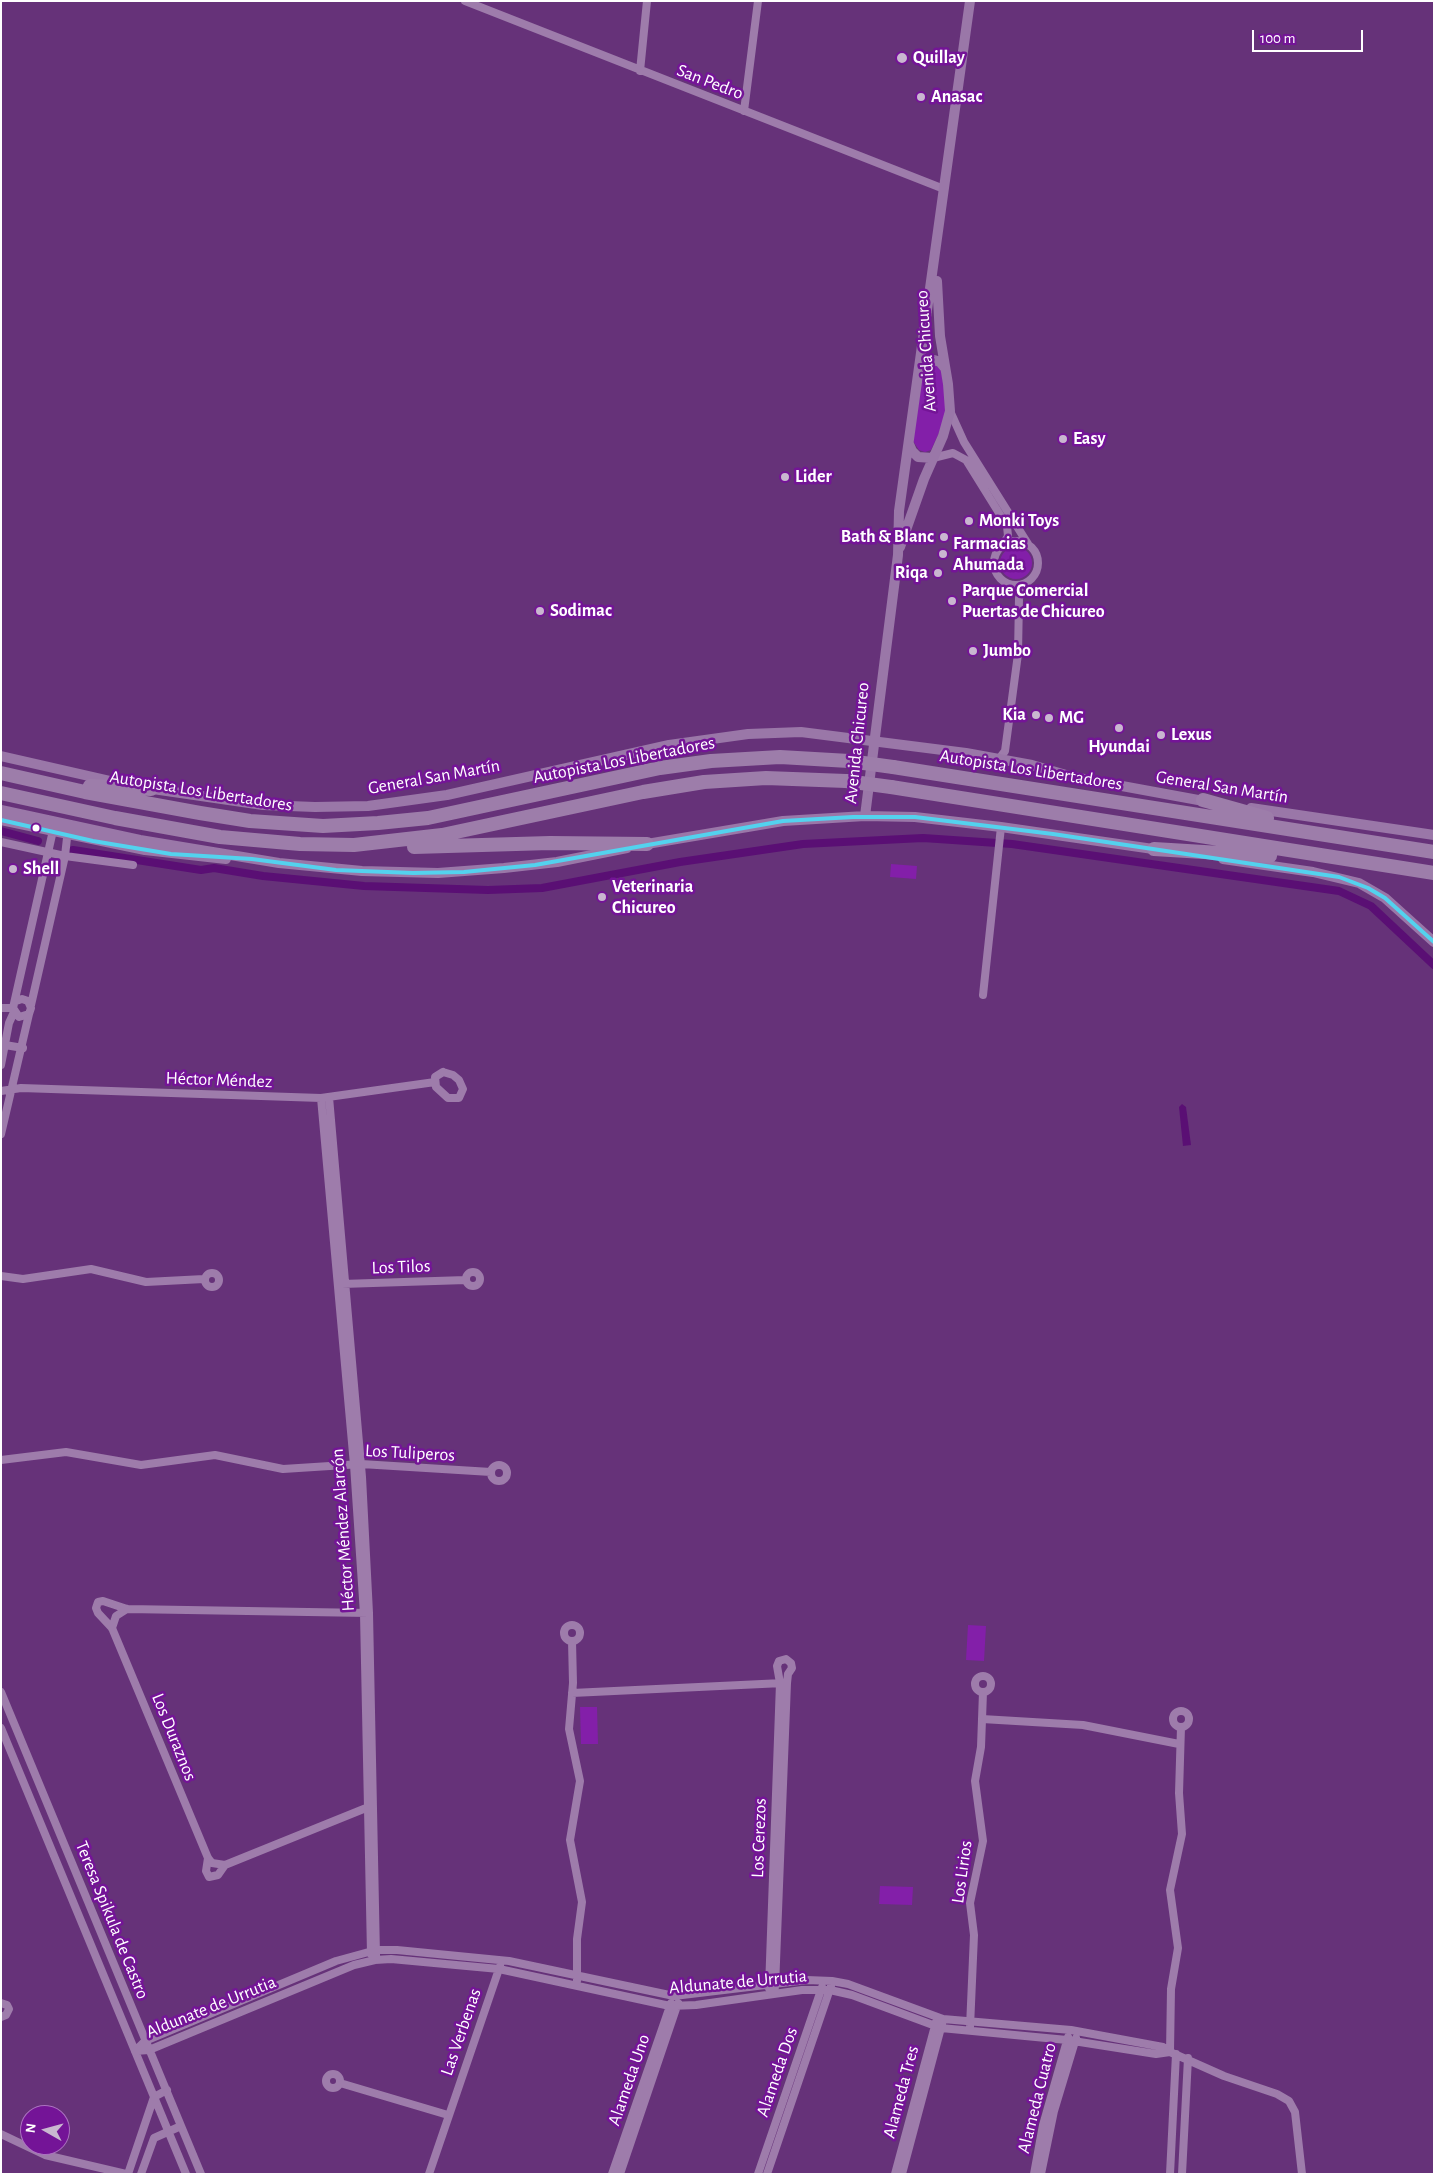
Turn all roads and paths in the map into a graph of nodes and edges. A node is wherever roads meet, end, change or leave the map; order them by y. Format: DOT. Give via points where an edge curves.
graph roads {
  1 [pos="465,1"];
  2 [pos="647,1"];
  3 [pos="758,1"];
  4 [pos="970,1"];
  5 [pos="640,71"];
  6 [pos="744,111"];
  7 [pos="944,189"];
  8 [pos="936,257"];
  9 [pos="920,366"];
  10 [pos="946,369"];
  11 [pos="950,411"];
  12 [pos="909,444"];
  13 [pos="933,458"];
  14 [pos="1028,544"];
  15 [pos="1003,545"];
  16 [pos="898,554"];
  17 [pos="1026,583"];
  18 [pos="1008,584"];
  19 [pos="1019,603"];
  20 [pos="876,740"];
  21 [pos="1,756"];
  22 [pos="1005,758"];
  23 [pos="1,773"];
  24 [pos="44,783"];
  25 [pos="151,789"];
  26 [pos="1,793"];
  27 [pos="1203,800"];
  28 [pos="1,810"];
  29 [pos="865,816"];
  30 [pos="1,820"];
  31 [pos="53,827"];
  32 [pos="1001,827"];
  33 [pos="68,830"];
  34 [pos="1434,835"];
  35 [pos="1333,837"];
  36 [pos="1,842"];
  37 [pos="647,844"];
  38 [pos="354,845"];
  39 [pos="1154,849"];
  40 [pos="47,852"];
  41 [pos="1434,852"];
  42 [pos="65,856"];
  43 [pos="1325,856"];
  44 [pos="132,865"];
  45 [pos="1434,873"];
  46 [pos="1434,942"];
  47 [pos="983,995"];
  48 [pos="31,1005"];
  49 [pos="14,1007"];
  50 [pos="1,1008"];
  51 [pos="29,1014"];
  52 [pos="5,1045"];
  53 [pos="22,1048"];
  54 [pos="1,1065"];
  55 [pos="435,1082"];
  56 [pos="11,1090"];
  57 [pos="1,1091"];
  58 [pos="325,1098"];
  59 [pos="1,1134"];
  60 [pos="1,1276"];
  61 [pos="204,1279"];
  62 [pos="466,1280"];
  63 [pos="342,1284"];
  64 [pos="1,1460"];
  65 [pos="358,1464"];
  66 [pos="491,1472"];
  67 [pos="127,1609"];
  68 [pos="367,1613"];
  69 [pos="112,1628"];
  70 [pos="572,1641"];
  71 [pos="779,1672"];
  72 [pos="788,1674"];
  73 [pos="784,1683"];
  74 [pos="1,1692"];
  75 [pos="983,1692"];
  76 [pos="572,1693"];
  77 [pos="982,1719"];
  78 [pos="1181,1727"];
  79 [pos="1,1728"];
  80 [pos="1179,1744"];
  81 [pos="370,1807"];
  82 [pos="52,1816"];
  83 [pos="40,1821"];
  84 [pos="208,1858"];
  85 [pos="225,1865"];
  86 [pos="373,1951"];
  87 [pos="373,1960"];
  88 [pos="503,1960"];
  89 [pos="499,1969"];
  90 [pos="578,1977"];
  91 [pos="828,1980"];
  92 [pos="772,1985"];
  93 [pos="577,1986"];
  94 [pos="826,1990"];
  95 [pos="772,1995"];
  96 [pos="677,1996"];
  97 [pos="1,2003"];
  98 [pos="674,2006"];
  99 [pos="1,2017"];
  100 [pos="940,2018"];
  101 [pos="971,2022"];
  102 [pos="938,2027"];
  103 [pos="970,2031"];
  104 [pos="1075,2031"];
  105 [pos="1071,2040"];
  106 [pos="146,2041"];
  107 [pos="149,2050"];
  108 [pos="135,2051"];
  109 [pos="1173,2053"];
  110 [pos="1188,2058"];
  111 [pos="340,2083"];
  112 [pos="166,2090"];
  113 [pos="154,2097"];
  114 [pos="448,2115"];
  115 [pos="181,2126"];
  116 [pos="168,2131"];
  117 [pos="1,2134"];
  118 [pos="127,2174"];
  119 [pos="141,2174"];
  120 [pos="186,2174"];
  121 [pos="201,2174"];
  122 [pos="429,2174"];
  123 [pos="612,2174"];
  124 [pos="620,2174"];
  125 [pos="758,2174"];
  126 [pos="767,2174"];
  127 [pos="895,2174"];
  128 [pos="902,2174"];
  129 [pos="1034,2174"];
  130 [pos="1041,2174"];
  131 [pos="1170,2174"];
  132 [pos="1182,2174"];
  133 [pos="1302,2174"];
  1 -- 5 [label="street, San Pedro"];
  2 -- 5 [label="street"];
  3 -- 6 [label="street"];
  4 -- 7 [label="main road, Avenida Chicureo"];
  5 -- 6 [label="street, San Pedro"];
  6 -- 7 [label="street, San Pedro"];
  7 -- 8 [label="main road, Avenida Chicureo"];
  8 -- 9 [label="main road, Avenida Chicureo"];
  8 -- 10 [label="main road, Avenida Chicureo" via="940,336"];
  9 -- 10 [label="main road" via="925,361 934,360"];
  9 -- 12 [label="main road, Avenida Chicureo"];
  10 -- 11 [label="main road, Avenida Chicureo"];
  11 -- 13 [label="main road, Avenida Chicureo"];
  11 -- 14 [label="street" via="964,442"];
  12 -- 13 [label="main road" via="918,457"];
  12 -- 16 [label="main road, Avenida Chicureo" via="898,528"];
  13 -- 15 [label="street" via="953,453 966,460 1008,526 1008,536"];
  13 -- 16 [label="main road, Avenida Chicureo"];
  14 -- 15 [label="street" via="1013,541"];
  14 -- 17 [label="street" via="1038,563 1036,573"];
  15 -- 18 [label="street" via="995,555 994,568 1000,580"];
  16 -- 20 [label="main road, Avenida Chicureo" via="881,674"];
  17 -- 18 [label="street"];
  17 -- 19 [label="street"];
  18 -- 19 [label="street"];
  19 -- 22 [label="street" via="1018,654"];
  20 -- 22 [label="main road, General San Martín"];
  20 -- 25 [label="main road, General San Martín" via="801,732 736,735 639,751 446,795 368,806 263,805"];
  20 -- 29 [label="main road, Avenida Chicureo"];
  21 -- 25 [label="main road, General San Martín"];
  22 -- 27 [label="main road, General San Martín" via="1073,777"];
  23 -- 24 [label="highway, Autopista Los Libertadores"];
  24 -- 25 [label="highway"];
  24 -- 35 [label="highway, Autopista Los Libertadores, bridge" via="225,818 298,825 350,825 450,814 703,762 780,757 893,767"];
  26 -- 38 [label="highway, Autopista Los Libertadores" via="220,837"];
  27 -- 34 [label="main road, General San Martín"];
  27 -- 35 [label="highway"];
  28 -- 31 [label="main road"];
  29 -- 32 [label="main road" via="915,817"];
  29 -- 37 [label="main road" via="783,821"];
  30 -- 31 [label="main road"];
  31 -- 33 [label="main road"];
  31 -- 40 [label="street"];
  32 -- 39 [label="main road"];
  32 -- 47 [label="street"];
  33 -- 37 [label="main road" via="336,870 447,872 535,865"];
  33 -- 42 [label="street"];
  35 -- 41 [label="highway, Autopista Los Libertadores"];
  36 -- 40 [label="street"];
  37 -- 38 [label="highway" via="550,843 408,848"];
  38 -- 43 [label="highway, Autopista Los Libertadores, bridge" via="435,836 664,788 766,778 846,781 891,787"];
  39 -- 43 [label="highway"];
  39 -- 46 [label="main road" via="1349,880 1385,898"];
  40 -- 42 [label="street"];
  40 -- 49 [label="street"];
  42 -- 44 [label="street"];
  42 -- 48 [label="street"];
  43 -- 45 [label="highway, Autopista Los Libertadores"];
  48 -- 49 [label="street" via="24,999"];
  48 -- 51 [label="street"];
  49 -- 50 [label="street"];
  49 -- 51 [label="street" via="21,1017"];
  49 -- 52 [label="street"];
  51 -- 53 [label="street"];
  52 -- 53 [label="street"];
  52 -- 54 [label="street"];
  53 -- 56 [label="street"];
  55 -- 58 [label="street, Héctor Méndez"];
  56 -- 57 [label="street, Héctor Méndez"];
  56 -- 58 [label="street, Héctor Méndez"];
  56 -- 59 [label="street"];
  58 -- 63 [label="street, Héctor Méndez Alarcón"];
  60 -- 61 [label="street" via="23,1279 91,1269 146,1282"];
  62 -- 63 [label="street, Los Tilos"];
  63 -- 65 [label="street, Héctor Méndez Alarcón"];
  64 -- 65 [label="street, Los Tuliperos" via="66,1452 141,1465 214,1455 283,1469"];
  65 -- 66 [label="street, Los Tuliperos"];
  65 -- 68 [label="street, Héctor Méndez Alarcón"];
  67 -- 68 [label="street, Los Duraznos"];
  67 -- 69 [label="street" via="116,1616"];
  67 -- 69 [label="street, Los Duraznos" via="105,1601 97,1604 98,1613"];
  68 -- 81 [label="street, Héctor Méndez Alarcón"];
  69 -- 84 [label="street, Los Duraznos"];
  70 -- 76 [label="street"];
  71 -- 72 [label="street"];
  71 -- 72 [label="street" via="778,1663 786,1659 792,1666"];
  71 -- 73 [label="street, Los Cerezos"];
  72 -- 73 [label="street, Los Cerezos"];
  73 -- 76 [label="street"];
  73 -- 92 [label="street, Los Cerezos"];
  74 -- 82 [label="street, Teresa Spikula de Castro"];
  75 -- 77 [label="street, Los Lirios"];
  76 -- 90 [label="street" via="569,1729 580,1781 570,1840 581,1896"];
  77 -- 80 [label="street" via="1067,1723"];
  77 -- 101 [label="street, Los Lirios" via="975,1782 983,1841 970,1903 974,1936"];
  78 -- 80 [label="street"];
  79 -- 83 [label="street, Teresa Spikula de Castro"];
  80 -- 109 [label="street" via="1183,1827 1170,1890 1178,1948 1171,1988"];
  81 -- 85 [label="street, Los Duraznos"];
  81 -- 86 [label="street, Héctor Méndez Alarcón"];
  82 -- 83 [label="street"];
  82 -- 106 [label="street, Teresa Spikula de Castro"];
  83 -- 108 [label="street, Teresa Spikula de Castro"];
  84 -- 85 [label="street" via="215,1864"];
  84 -- 85 [label="street, Los Duraznos" via="206,1871 209,1877 218,1875"];
  86 -- 87 [label="street, Héctor Méndez Alarcón"];
  86 -- 88 [label="street, Aldunate de Urrutia" via="397,1950"];
  86 -- 106 [label="street, Aldunate de Urrutia" via="336,1961"];
  87 -- 89 [label="street, Aldunate de Urrutia" via="396,1959"];
  87 -- 107 [label="street, Aldunate de Urrutia" via="348,1967"];
  88 -- 89 [label="street, Las Verbenas"];
  88 -- 90 [label="street, Aldunate de Urrutia"];
  89 -- 93 [label="street, Aldunate de Urrutia"];
  89 -- 114 [label="street, Las Verbenas"];
  90 -- 93 [label="street"];
  90 -- 96 [label="street, Aldunate de Urrutia"];
  91 -- 92 [label="street, Aldunate de Urrutia"];
  91 -- 94 [label="street, Alameda Dos"];
  91 -- 100 [label="street, Aldunate de Urrutia" via="848,1984"];
  92 -- 95 [label="street, Los Cerezos"];
  92 -- 96 [label="street, Aldunate de Urrutia"];
  93 -- 98 [label="street, Aldunate de Urrutia"];
  94 -- 95 [label="street, Aldunate de Urrutia"];
  94 -- 102 [label="street, Aldunate de Urrutia" via="852,1995"];
  94 -- 125 [label="street, Alameda Dos"];
  94 -- 126 [label="street, Alameda Dos"];
  95 -- 98 [label="street, Aldunate de Urrutia"];
  96 -- 98 [label="street, Alameda Uno"];
  97 -- 99 [label="street" via="9,2009 6,2016"];
  98 -- 123 [label="street, Alameda Uno"];
  98 -- 124 [label="street, Alameda Uno"];
  100 -- 101 [label="street, Aldunate de Urrutia"];
  100 -- 102 [label="street, Alameda Tres"];
  101 -- 103 [label="street, Los Lirios"];
  101 -- 104 [label="street, Aldunate de Urrutia"];
  102 -- 103 [label="street, Aldunate de Urrutia"];
  102 -- 127 [label="street, Alameda Tres"];
  102 -- 128 [label="street, Alameda Tres"];
  103 -- 105 [label="street, Aldunate de Urrutia"];
  104 -- 105 [label="street, Alameda Cuatro"];
  104 -- 109 [label="street, Aldunate de Urrutia" via="1155,2044"];
  105 -- 109 [label="street, Aldunate de Urrutia" via="1156,2054"];
  105 -- 129 [label="street, Alameda Cuatro" via="1043,2125"];
  105 -- 130 [label="street, Alameda Cuatro"];
  106 -- 107 [label="street, Teresa Spikula de Castro"];
  106 -- 108 [label="street, Aldunate de Urrutia"];
  107 -- 108 [label="street, Aldunate de Urrutia"];
  107 -- 112 [label="street, Teresa Spikula de Castro"];
  108 -- 113 [label="street, Teresa Spikula de Castro"];
  109 -- 110 [label="street, Aldunate de Urrutia"];
  109 -- 131 [label="street"];
  110 -- 132 [label="street"];
  110 -- 133 [label="street, Aldunate de Urrutia" via="1289,2101 1295,2112"];
  111 -- 114 [label="street"];
  112 -- 113 [label="street"];
  112 -- 115 [label="street, Teresa Spikula de Castro"];
  113 -- 116 [label="street, Teresa Spikula de Castro"];
  113 -- 118 [label="street"];
  114 -- 122 [label="street, Las Verbenas"];
  115 -- 116 [label="street"];
  115 -- 121 [label="street, Teresa Spikula de Castro"];
  116 -- 119 [label="street" via="152,2140"];
  116 -- 120 [label="street, Teresa Spikula de Castro"];
  117 -- 118 [label="street" via="45,2155"];
}
